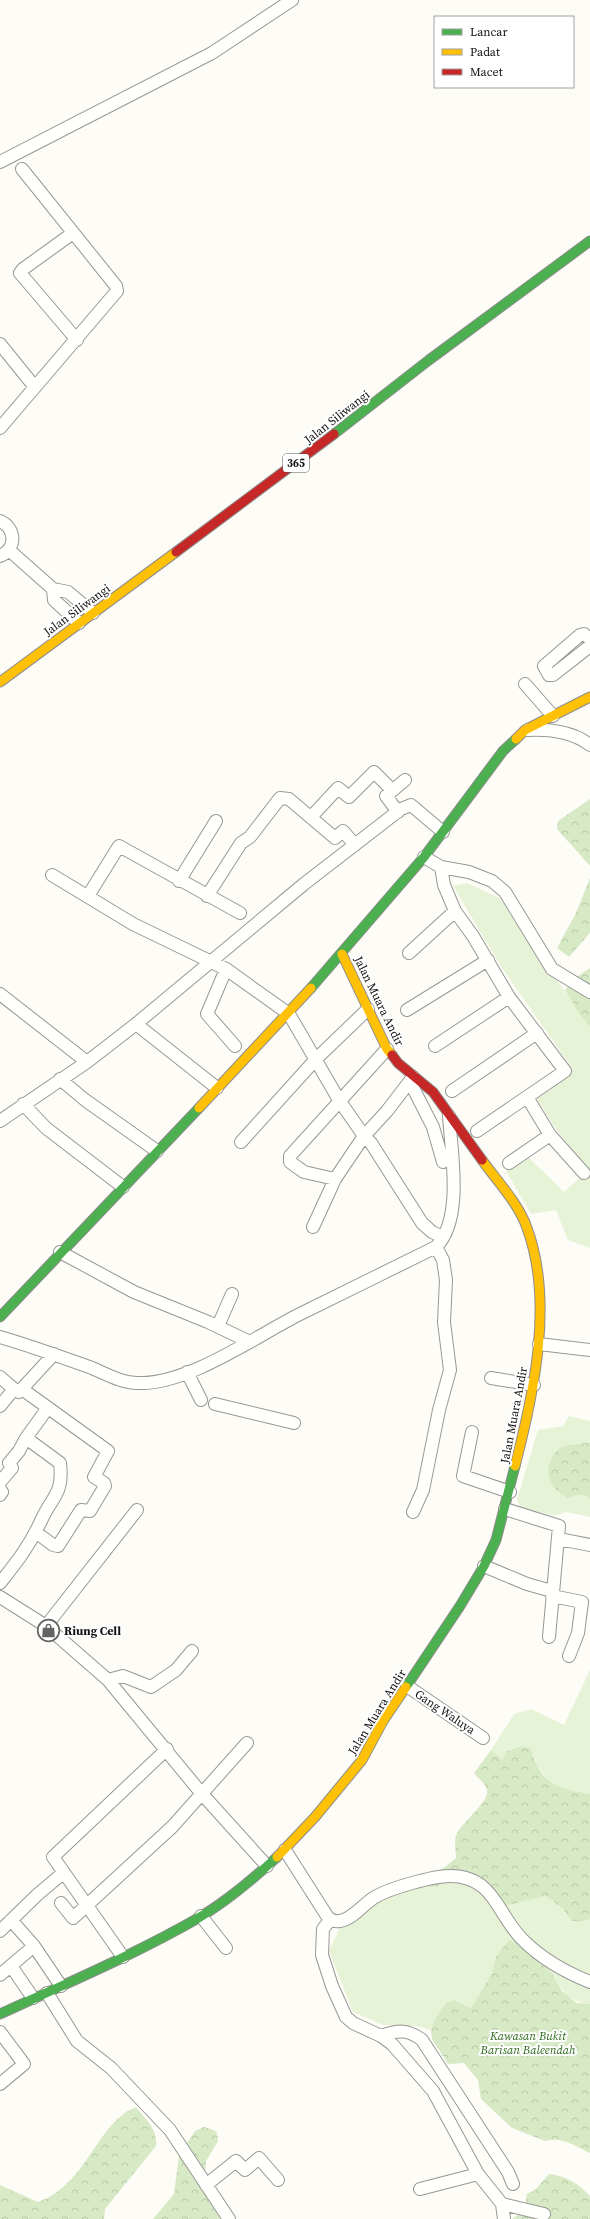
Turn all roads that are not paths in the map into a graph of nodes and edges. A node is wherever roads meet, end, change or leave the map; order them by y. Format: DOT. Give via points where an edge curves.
graph roads {
  1 [pos="292,0"];
  2 [pos="0,162"];
  3 [pos="22,169"];
  4 [pos="73,233"];
  5 [pos="590,241"];
  6 [pos="77,340"];
  7 [pos="0,344"];
  8 [pos="34,386"];
  9 [pos="0,428"];
  10 [pos="0,521"];
  11 [pos="5,553"];
  12 [pos="53,589"];
  13 [pos="93,613"];
  14 [pos="79,623"];
  15 [pos="590,639"];
  16 [pos="590,646"];
  17 [pos="0,682"];
  18 [pos="525,684"];
  19 [pos="590,697"];
  20 [pos="553,716"];
  21 [pos="525,730"];
  22 [pos="590,745"];
  23 [pos="405,780"];
  24 [pos="392,790"];
  25 [pos="398,812"];
  26 [pos="311,817"];
  27 [pos="216,821"];
  28 [pos="442,832"];
  29 [pos="355,844"];
  30 [pos="424,856"];
  31 [pos="441,867"];
  32 [pos="52,875"];
  33 [pos="179,881"];
  34 [pos="88,896"];
  35 [pos="207,896"];
  36 [pos="455,911"];
  37 [pos="240,913"];
  38 [pos="409,953"];
  39 [pos="342,954"];
  40 [pos="488,960"];
  41 [pos="210,962"];
  42 [pos="226,969"];
  43 [pos="590,992"];
  44 [pos="0,994"];
  45 [pos="509,997"];
  46 [pos="368,1009"];
  47 [pos="407,1010"];
  48 [pos="289,1014"];
  49 [pos="136,1024"];
  50 [pos="537,1033"];
  51 [pos="235,1046"];
  52 [pos="435,1046"];
  53 [pos="387,1049"];
  54 [pos="316,1059"];
  55 [pos="86,1062"];
  56 [pos="60,1079"];
  57 [pos="411,1079"];
  58 [pos="217,1088"];
  59 [pos="452,1092"];
  60 [pos="527,1097"];
  61 [pos="339,1100"];
  62 [pos="23,1104"];
  63 [pos="449,1116"];
  64 [pos="0,1121"];
  65 [pos="477,1131"];
  66 [pos="550,1135"];
  67 [pos="364,1136"];
  68 [pos="241,1142"];
  69 [pos="157,1151"];
  70 [pos="443,1162"];
  71 [pos="510,1163"];
  72 [pos="584,1173"];
  73 [pos="335,1179"];
  74 [pos="123,1187"];
  75 [pos="313,1227"];
  76 [pos="440,1242"];
  77 [pos="60,1252"];
  78 [pos="232,1294"];
  79 [pos="0,1317"];
  80 [pos="218,1326"];
  81 [pos="0,1337"];
  82 [pos="250,1342"];
  83 [pos="539,1344"];
  84 [pos="590,1350"];
  85 [pos="54,1354"];
  86 [pos="187,1372"];
  87 [pos="0,1377"];
  88 [pos="491,1378"];
  89 [pos="534,1385"];
  90 [pos="18,1389"];
  91 [pos="201,1400"];
  92 [pos="215,1404"];
  93 [pos="0,1406"];
  94 [pos="48,1409"];
  95 [pos="294,1422"];
  96 [pos="472,1432"];
  97 [pos="26,1438"];
  98 [pos="0,1482"];
  99 [pos="0,1489"];
  100 [pos="510,1492"];
  101 [pos="0,1495"];
  102 [pos="505,1509"];
  103 [pos="137,1510"];
  104 [pos="413,1512"];
  105 [pos="37,1533"];
  106 [pos="559,1539"];
  107 [pos="590,1545"];
  108 [pos="484,1566"];
  109 [pos="0,1583"];
  110 [pos="552,1593"];
  111 [pos="0,1598"];
  112 [pos="46,1626"];
  113 [pos="549,1637"];
  114 [pos="192,1651"];
  115 [pos="569,1656"];
  116 [pos="108,1680"];
  117 [pos="408,1686"];
  118 [pos="483,1738"];
  119 [pos="247,1742"];
  120 [pos="167,1749"];
  121 [pos="202,1794"];
  122 [pos="285,1850"];
  123 [pos="267,1866"];
  124 [pos="63,1873"];
  125 [pos="61,1903"];
  126 [pos="87,1905"];
  127 [pos="201,1916"];
  128 [pos="11,1920"];
  129 [pos="330,1920"];
  130 [pos="0,1930"];
  131 [pos="34,1946"];
  132 [pos="226,1948"];
  133 [pos="123,1957"];
  134 [pos="11,1966"];
  135 [pos="0,1975"];
  136 [pos="590,1982"];
  137 [pos="61,1986"];
  138 [pos="47,1992"];
  139 [pos="33,1998"];
  140 [pos="0,2014"];
  141 [pos="0,2032"];
  142 [pos="382,2036"];
  143 [pos="0,2084"];
  144 [pos="478,2174"];
  145 [pos="278,2180"];
  146 [pos="512,2184"];
  147 [pos="206,2185"];
  148 [pos="420,2189"];
  149 [pos="502,2204"];
  150 [pos="544,2214"];
  151 [pos="229,2219"];
  152 [pos="504,2219"];
  1 -- 2 [label="street" via="212,53"];
  3 -- 4 [label="street"];
  4 -- 6 [label="street" via="118,291"];
  4 -- 6 [label="street" via="20,273"];
  5 -- 13 [label="main road, Jalan Siliwangi / 365" via="429,360 305,457"];
  6 -- 8 [label="street"];
  7 -- 8 [label="street"];
  8 -- 9 [label="street"];
  10 -- 11 [label="street" via="8,526 12,534 12,542"];
  11 -- 12 [label="street"];
  12 -- 13 [label="street" via="68,592"];
  12 -- 14 [label="street" via="54,600"];
  13 -- 14 [label="main road, Jalan Siliwangi / 365"];
  14 -- 17 [label="main road, Jalan Siliwangi / 365"];
  15 -- 16 [label="street" via="584,634 580,635 544,666 549,675 553,675"];
  18 -- 20 [label="street"];
  19 -- 20 [label="main road"];
  20 -- 21 [label="main road"];
  21 -- 22 [label="street" via="554,731 578,738"];
  21 -- 28 [label="main road" via="503,751"];
  23 -- 24 [label="street"];
  24 -- 25 [label="street" via="386,796"];
  24 -- 26 [label="street" via="374,772 349,797 338,788"];
  25 -- 28 [label="street" via="411,805"];
  25 -- 29 [label="street"];
  26 -- 29 [label="street" via="335,838 343,831"];
  26 -- 35 [label="street" via="289,799 280,798 250,837 241,843"];
  27 -- 33 [label="street"];
  28 -- 30 [label="main road"];
  29 -- 41 [label="street"];
  30 -- 31 [label="street"];
  30 -- 39 [label="main road"];
  31 -- 36 [label="street" via="444,885"];
  31 -- 43 [label="street" via="492,881 505,892 552,969"];
  32 -- 34 [label="street"];
  33 -- 34 [label="street" via="119,846"];
  33 -- 35 [label="street"];
  34 -- 41 [label="street" via="133,924"];
  35 -- 37 [label="street"];
  36 -- 38 [label="street"];
  36 -- 40 [label="street"];
  39 -- 46 [label="main road, Jalan Muara Andir"];
  39 -- 48 [label="main road"];
  40 -- 45 [label="street"];
  40 -- 47 [label="street"];
  41 -- 42 [label="street"];
  41 -- 49 [label="street"];
  42 -- 48 [label="street"];
  42 -- 51 [label="street" via="207,1014"];
  44 -- 55 [label="street"];
  45 -- 50 [label="street"];
  45 -- 52 [label="street"];
  46 -- 53 [label="main road, Jalan Muara Andir"];
  46 -- 54 [label="street"];
  48 -- 54 [label="street"];
  48 -- 58 [label="main road"];
  49 -- 55 [label="street"];
  49 -- 58 [label="street"];
  50 -- 59 [label="street"];
  50 -- 60 [label="street" via="565,1071"];
  53 -- 57 [label="main road, Jalan Muara Andir"];
  53 -- 61 [label="street"];
  54 -- 61 [label="street"];
  54 -- 68 [label="street"];
  55 -- 56 [label="street"];
  56 -- 62 [label="street"];
  56 -- 69 [label="street" via="84,1100"];
  57 -- 63 [label="main road, Jalan Muara Andir" via="434,1092"];
  57 -- 67 [label="street"];
  57 -- 70 [label="street" via="433,1127"];
  58 -- 69 [label="main road"];
  60 -- 65 [label="street"];
  60 -- 66 [label="street"];
  61 -- 67 [label="street"];
  61 -- 73 [label="street" via="289,1159 304,1172"];
  62 -- 64 [label="street"];
  62 -- 74 [label="street" via="46,1128"];
  63 -- 76 [label="street" via="454,1202"];
  63 -- 83 [label="main road, Jalan Muara Andir" via="513,1203 527,1227 535,1255 540,1314"];
  66 -- 71 [label="street"];
  66 -- 72 [label="street"];
  67 -- 73 [label="street"];
  67 -- 76 [label="street" via="422,1223"];
  69 -- 74 [label="main road"];
  73 -- 75 [label="street"];
  74 -- 77 [label="main road"];
  76 -- 82 [label="street"];
  76 -- 104 [label="street" via="446,1280 444,1322 450,1370 438,1410 423,1490"];
  77 -- 79 [label="main road"];
  77 -- 80 [label="street" via="134,1292"];
  78 -- 80 [label="street"];
  80 -- 82 [label="street"];
  81 -- 85 [label="street"];
  82 -- 86 [label="street"];
  83 -- 84 [label="street"];
  83 -- 89 [label="main road, Jalan Muara Andir"];
  85 -- 86 [label="street" via="118,1379 136,1383 153,1382"];
  85 -- 90 [label="street"];
  86 -- 91 [label="street"];
  87 -- 90 [label="street"];
  88 -- 89 [label="street"];
  89 -- 100 [label="main road, Jalan Muara Andir"];
  90 -- 93 [label="street"];
  90 -- 94 [label="street"];
  92 -- 95 [label="street"];
  94 -- 97 [label="street"];
  94 -- 105 [label="street" via="108,1451 94,1477 104,1483 104,1486 90,1511 81,1510 58,1546"];
  96 -- 100 [label="street" via="463,1476"];
  97 -- 98 [label="street" via="9,1463 12,1467"];
  97 -- 105 [label="street" via="61,1465 57,1496 41,1521"];
  99 -- 101 [label="street"];
  100 -- 102 [label="main road, Jalan Muara Andir"];
  102 -- 106 [label="street" via="557,1524"];
  102 -- 108 [label="main road, Jalan Muara Andir" via="496,1540"];
  103 -- 112 [label="street"];
  105 -- 109 [label="street"];
  106 -- 107 [label="street"];
  106 -- 110 [label="street"];
  108 -- 110 [label="street"];
  108 -- 117 [label="main road, Jalan Muara Andir"];
  110 -- 113 [label="street"];
  110 -- 115 [label="street" via="582,1602 578,1633"];
  111 -- 112 [label="street"];
  112 -- 116 [label="street"];
  114 -- 116 [label="street" via="176,1670 151,1687 128,1676 116,1676"];
  116 -- 120 [label="street"];
  117 -- 118 [label="street, Gang Waluya"];
  117 -- 122 [label="main road, Jalan Muara Andir" via="383,1721 362,1760"];
  119 -- 121 [label="street"];
  120 -- 121 [label="street"];
  120 -- 124 [label="street" via="55,1855 55,1861"];
  121 -- 123 [label="street"];
  121 -- 126 [label="street" via="172,1827"];
  122 -- 123 [label="main road, Jalan Muara Andir"];
  122 -- 129 [label="street"];
  123 -- 127 [label="main road, Jalan Muara Andir"];
  124 -- 126 [label="street"];
  124 -- 128 [label="street"];
  125 -- 126 [label="street" via="72,1918"];
  126 -- 133 [label="street"];
  127 -- 132 [label="street"];
  127 -- 133 [label="main road, Jalan Muara Andir"];
  128 -- 130 [label="street"];
  128 -- 131 [label="street"];
  129 -- 136 [label="street" via="344,1920 386,1891 436,1878 462,1876 484,1886 521,1938 541,1956"];
  129 -- 142 [label="street" via="323,1929 322,1955 342,2010 353,2023"];
  131 -- 134 [label="street"];
  131 -- 137 [label="street"];
  133 -- 137 [label="main road, Jalan Muara Andir"];
  134 -- 135 [label="street"];
  134 -- 139 [label="street"];
  137 -- 138 [label="main road, Jalan Muara Andir"];
  138 -- 139 [label="main road, Jalan Muara Andir"];
  138 -- 147 [label="street" via="75,2039 110,2068 170,2130"];
  139 -- 140 [label="main road, Jalan Muara Andir"];
  141 -- 143 [label="street" via="24,2064"];
  142 -- 144 [label="street" via="433,2091"];
  142 -- 146 [label="street" via="404,2031 422,2040 508,2172"];
  144 -- 148 [label="street"];
  144 -- 149 [label="street"];
  145 -- 147 [label="street" via="259,2158 245,2170 236,2161"];
  147 -- 151 [label="street"];
  149 -- 150 [label="street"];
  149 -- 152 [label="street"];
}
